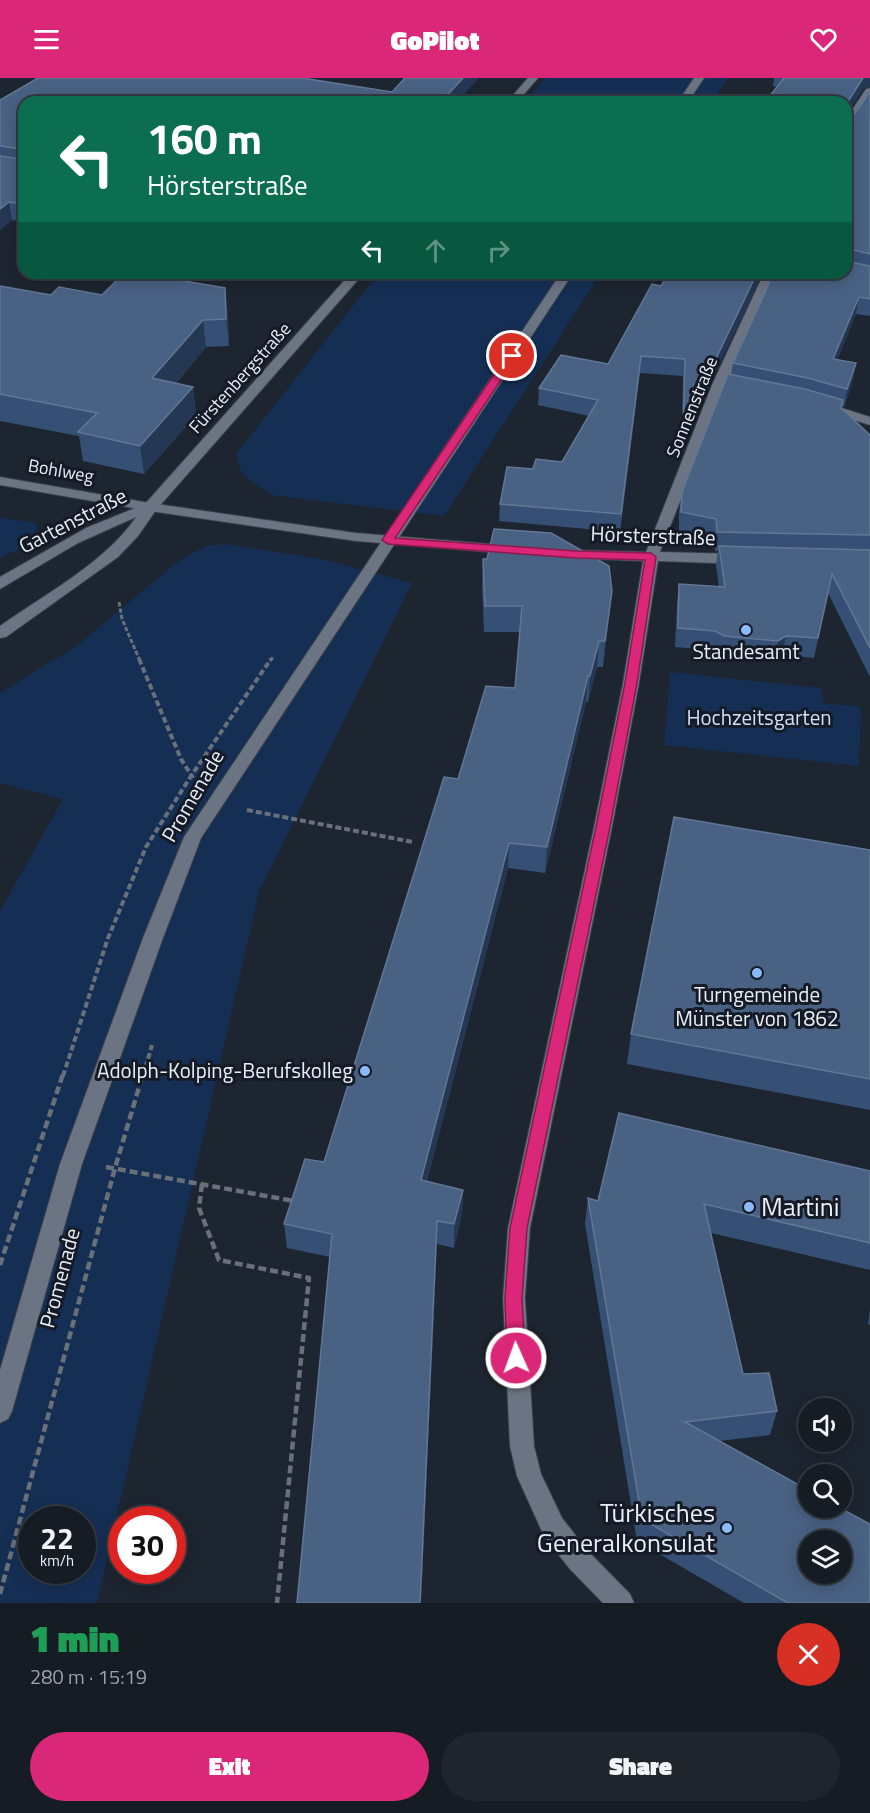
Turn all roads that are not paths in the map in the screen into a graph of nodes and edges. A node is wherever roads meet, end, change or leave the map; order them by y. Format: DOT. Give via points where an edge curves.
graph roads {
  1 [pos="533,78"];
  2 [pos="699,78"];
  3 [pos="870,91"];
  4 [pos="517,96"];
  5 [pos="687,96"];
  6 [pos="852,118"];
  7 [pos="353,279"];
  8 [pos="563,279"];
  9 [pos="768,279"];
  10 [pos="804,401"];
  11 [pos="870,421"];
  12 [pos="0,481"];
  13 [pos="150,507"];
  14 [pos="388,540"];
  15 [pos="530,551"];
  16 [pos="553,553"];
  17 [pos="651,557"];
  18 [pos="755,559"];
  19 [pos="0,584"];
  20 [pos="0,633"];
  21 [pos="0,1411"];
  22 [pos="621,1603"];
  1 -- 4 [label="street"];
  2 -- 5 [label="street"];
  3 -- 6 [label="street"];
  7 -- 13 [label="street, Fürstenbergstraße"];
  8 -- 14 [label="street, Promenade"];
  9 -- 17 [label="street, Sonnenstraße"];
  10 -- 11 [label="street"];
  12 -- 13 [label="street, Bohlweg"];
  13 -- 14 [label="street"];
  13 -- 19 [label="street, Gartenstraße" via="65,544"];
  13 -- 20 [label="street, Gartenstraße" via="133,533 112,554"];
  14 -- 15 [label="street"];
  14 -- 21 [label="street, Promenade" via="193,837 71,1164"];
  16 -- 17 [label="street, Hörsterstraße"];
  17 -- 18 [label="street, Hörsterstraße"];
  17 -- 22 [label="street, Sonnenstraße" via="631,683 519,1228 514,1298 522,1446 529,1476 553,1527"];
}
